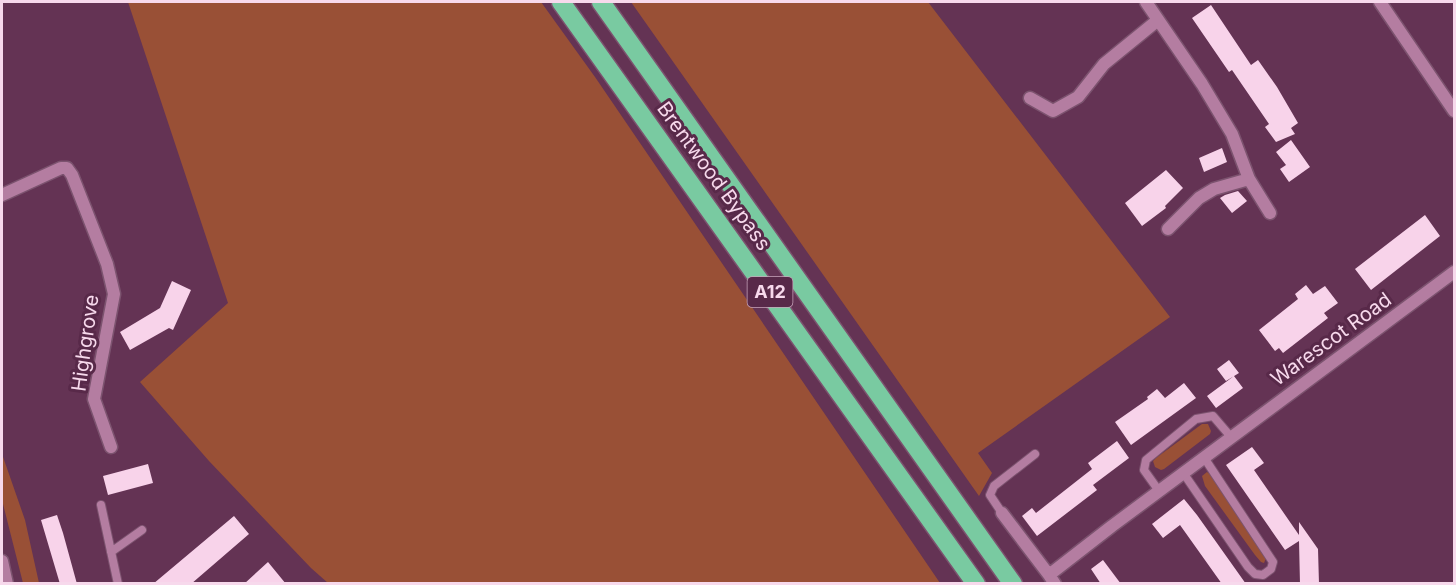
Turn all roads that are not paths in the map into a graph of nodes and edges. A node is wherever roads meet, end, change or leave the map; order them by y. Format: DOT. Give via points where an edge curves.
graph roads {
  1 [pos="561,2"];
  2 [pos="601,2"];
  3 [pos="1146,2"];
  4 [pos="1380,2"];
  5 [pos="1158,20"];
  6 [pos="1030,98"];
  7 [pos="1455,111"];
  8 [pos="1249,179"];
  9 [pos="2,195"];
  10 [pos="1270,213"];
  11 [pos="1168,229"];
  12 [pos="1455,272"];
  13 [pos="1231,437"];
  14 [pos="111,447"];
  15 [pos="1035,454"];
  16 [pos="1205,459"];
  17 [pos="1184,474"];
  18 [pos="1159,491"];
  19 [pos="101,506"];
  20 [pos="1002,513"];
  21 [pos="142,530"];
  22 [pos="111,552"];
  23 [pos="2,561"];
  24 [pos="1052,579"];
  25 [pos="7,584"];
  26 [pos="118,584"];
  27 [pos="976,584"];
  28 [pos="1013,584"];
  1 -- 27 [label="highway, Brentwood Bypass / A12"];
  2 -- 28 [label="highway, Brentwood Bypass / A12"];
  3 -- 5 [label="street"];
  4 -- 7 [label="street"];
  5 -- 6 [label="street" via="1104,64 1068,104 1053,111"];
  5 -- 8 [label="street" via="1232,134"];
  8 -- 10 [label="street"];
  8 -- 11 [label="street" via="1214,189 1199,198"];
  9 -- 14 [label="street, Highgrove" via="60,168 67,168 72,176 111,278 113,301 94,399"];
  12 -- 13 [label="street, Warescot Road"];
  13 -- 16 [label="street, Warescot Road"];
  13 -- 18 [label="lane" via="1214,416 1196,419 1146,460 1144,470"];
  15 -- 20 [label="lane" via="994,486 990,495"];
  16 -- 17 [label="street, Warescot Road"];
  16 -- 17 [label="lane" via="1273,561 1271,569 1263,575 1248,567"];
  17 -- 18 [label="street, Warescot Road"];
  18 -- 24 [label="street, Warescot Road"];
  19 -- 22 [label="lane"];
  20 -- 24 [label="street, Warescot Road"];
  21 -- 22 [label="lane"];
  22 -- 26 [label="lane"];
  23 -- 25 [label="street"];
}
